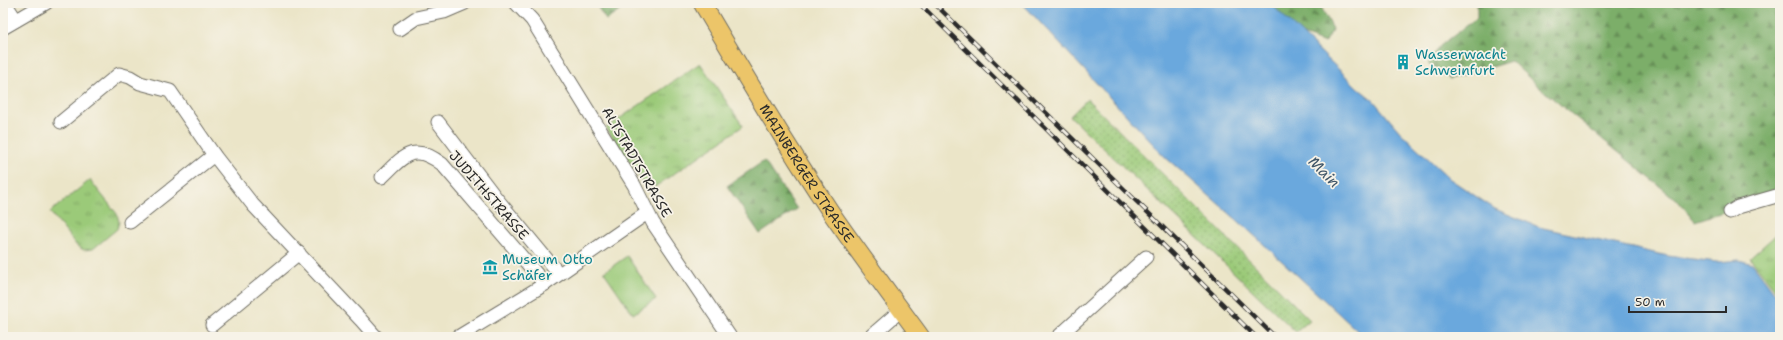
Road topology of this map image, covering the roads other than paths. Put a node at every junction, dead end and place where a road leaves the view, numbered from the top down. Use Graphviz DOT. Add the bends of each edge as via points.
graph roads {
  1 [pos="5,3"];
  2 [pos="46,3"];
  3 [pos="465,3"];
  4 [pos="516,3"];
  5 [pos="702,3"];
  6 [pos="16,20"];
  7 [pos="3,28"];
  8 [pos="400,29"];
  9 [pos="61,122"];
  10 [pos="438,122"];
  11 [pos="214,155"];
  12 [pos="382,177"];
  13 [pos="1780,195"];
  14 [pos="1730,212"];
  15 [pos="647,213"];
  16 [pos="130,222"];
  17 [pos="299,253"];
  18 [pos="1146,257"];
  19 [pos="559,274"];
  20 [pos="545,284"];
  21 [pos="901,310"];
  22 [pos="212,325"];
  23 [pos="376,337"];
  24 [pos="458,337"];
  25 [pos="730,337"];
  26 [pos="870,337"];
  27 [pos="921,337"];
  28 [pos="1058,337"];
  1 -- 6 [label="street"];
  2 -- 6 [label="street"];
  3 -- 8 [label="street" via="444,12 416,18"];
  4 -- 15 [label="street, ALTSTADTSTRASSE" via="532,20 581,98 634,186"];
  5 -- 21 [label="main road, MAINBERGER STRASSE" via="823,200"];
  6 -- 7 [label="street"];
  9 -- 11 [label="street" via="119,74 170,91"];
  10 -- 19 [label="street, JUDITHSTRASSE"];
  11 -- 16 [label="street"];
  11 -- 17 [label="street" via="253,205"];
  12 -- 20 [label="street, JUDITHSTRASSE" via="407,154 431,155 456,179"];
  13 -- 14 [label="street" via="1738,207"];
  15 -- 19 [label="street"];
  15 -- 25 [label="street, ALTSTADTSTRASSE"];
  17 -- 22 [label="street"];
  17 -- 23 [label="street"];
  18 -- 28 [label="street"];
  19 -- 20 [label="street"];
  20 -- 24 [label="street"];
  21 -- 26 [label="street"];
  21 -- 27 [label="main road, MAINBERGER STRASSE"];
}
